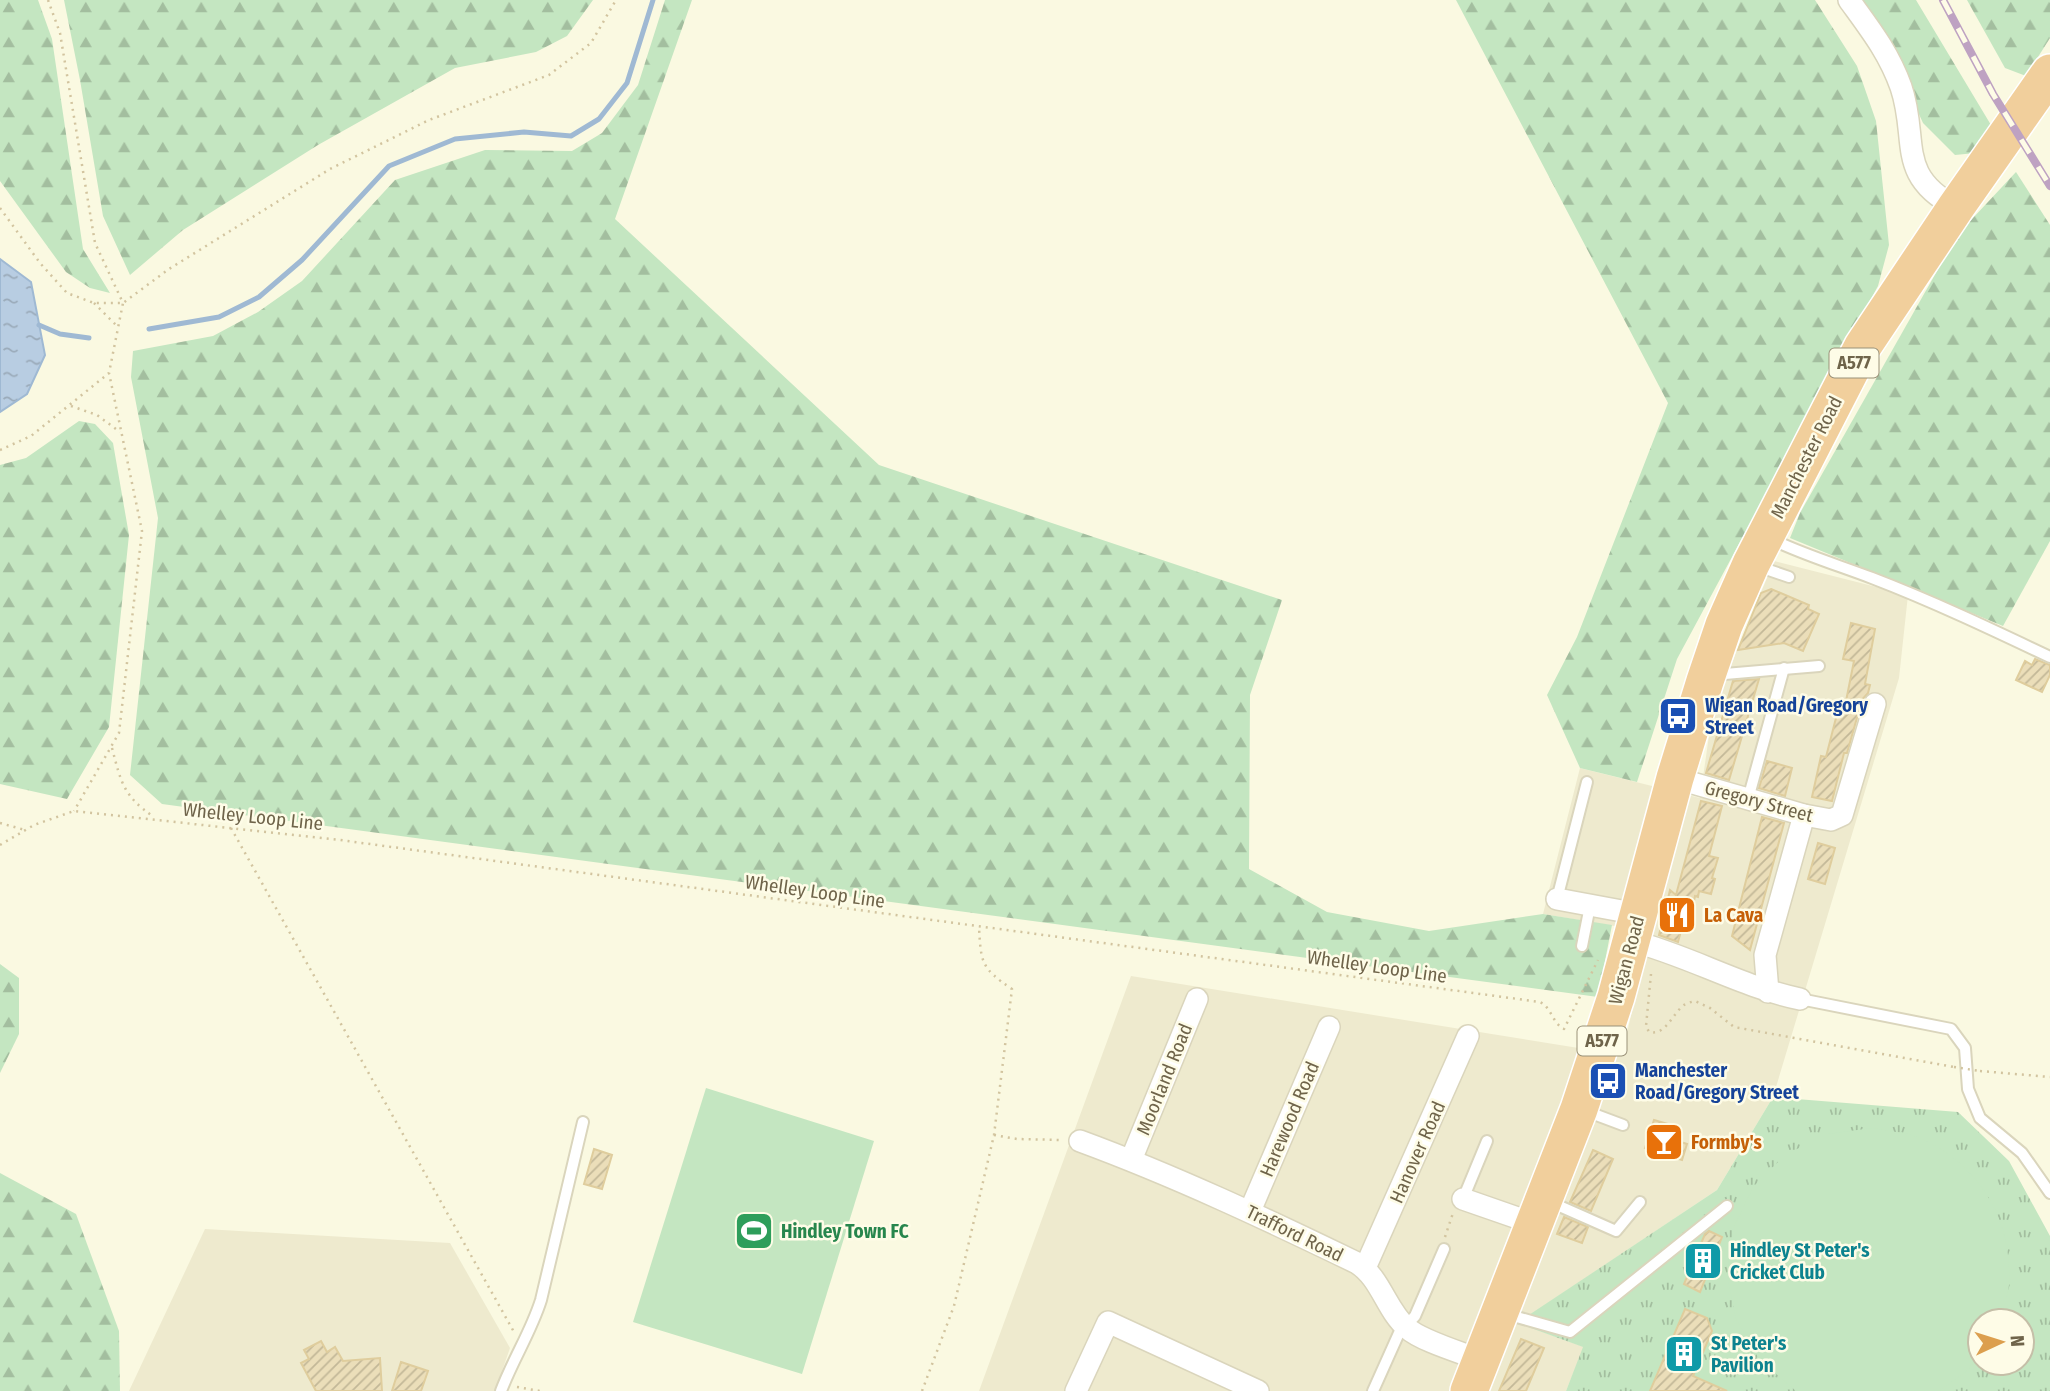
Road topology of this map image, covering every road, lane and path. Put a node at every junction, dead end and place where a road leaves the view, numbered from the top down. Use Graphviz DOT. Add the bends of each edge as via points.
graph roads {
  1 [pos="48,0"];
  2 [pos="616,0"];
  3 [pos="1849,0"];
  4 [pos="2050,73"];
  5 [pos="1956,207"];
  6 [pos="0,208"];
  7 [pos="94,303"];
  8 [pos="122,303"];
  9 [pos="118,327"];
  10 [pos="109,373"];
  11 [pos="71,406"];
  12 [pos="121,433"];
  13 [pos="0,450"];
  14 [pos="1758,550"];
  15 [pos="1788,577"];
  16 [pos="2050,657"];
  17 [pos="1819,666"];
  18 [pos="1784,668"];
  19 [pos="1705,681"];
  20 [pos="1875,704"];
  21 [pos="112,746"];
  22 [pos="1675,778"];
  23 [pos="1587,782"];
  24 [pos="1748,799"];
  25 [pos="74,811"];
  26 [pos="1804,816"];
  27 [pos="157,819"];
  28 [pos="0,823"];
  29 [pos="231,827"];
  30 [pos="25,830"];
  31 [pos="0,845"];
  32 [pos="1557,898"];
  33 [pos="1590,906"];
  34 [pos="979,927"];
  35 [pos="1635,927"];
  36 [pos="1582,946"];
  37 [pos="1590,979"];
  38 [pos="1649,992"];
  39 [pos="1769,992"];
  40 [pos="1195,998"];
  41 [pos="1800,999"];
  42 [pos="1328,1027"];
  43 [pos="1471,1036"];
  44 [pos="2050,1077"];
  45 [pos="1580,1109"];
  46 [pos="583,1122"];
  47 [pos="1623,1125"];
  48 [pos="994,1135"];
  49 [pos="1487,1140"];
  50 [pos="1080,1141"];
  51 [pos="1131,1160"];
  52 [pos="2050,1193"];
  53 [pos="1463,1199"];
  54 [pos="1640,1202"];
  55 [pos="1727,1206"];
  56 [pos="1250,1211"];
  57 [pos="1540,1212"];
  58 [pos="1444,1250"];
  59 [pos="1365,1268"];
  60 [pos="1500,1312"];
  61 [pos="1405,1327"];
  62 [pos="521,1344"];
  63 [pos="1476,1376"];
  64 [pos="503,1388"];
  65 [pos="540,1391"];
  66 [pos="922,1391"];
  67 [pos="1076,1391"];
  68 [pos="1258,1391"];
  69 [pos="1373,1391"];
  1 -- 8 [label="path" via="60,33 95,243"];
  2 -- 8 [label="path" via="591,43 549,75 429,120 330,169"];
  3 -- 5 [label="street" via="1887,53 1902,89 1919,176 1933,193"];
  4 -- 5 [label="highway, Manchester Road / A577"];
  5 -- 14 [label="highway, Manchester Road / A577" via="1863,346"];
  6 -- 7 [label="path" via="67,293"];
  7 -- 8 [label="path"];
  7 -- 9 [label="path"];
  8 -- 9 [label="path"];
  9 -- 10 [label="path"];
  10 -- 11 [label="path"];
  10 -- 12 [label="path"];
  11 -- 12 [label="path" via="97,415"];
  11 -- 13 [label="path" via="32,436"];
  12 -- 21 [label="path" via="142,531 119,733"];
  14 -- 15 [label="lane"];
  14 -- 16 [label="lane" via="1801,554 1910,594"];
  14 -- 19 [label="highway, Manchester Road / A577"];
  17 -- 18 [label="lane"];
  18 -- 19 [label="lane" via="1725,674"];
  18 -- 24 [label="lane"];
  19 -- 22 [label="highway, Wigan Road / A577"];
  20 -- 26 [label="street, Gregory Street" via="1842,815 1832,820"];
  21 -- 25 [label="path"];
  21 -- 27 [label="path" via="122,786 138,806"];
  22 -- 24 [label="street, Gregory Street"];
  22 -- 35 [label="highway, Wigan Road / A577"];
  23 -- 32 [label="lane"];
  24 -- 26 [label="street, Gregory Street"];
  25 -- 27 [label="path, Whelley Loop Line"];
  25 -- 30 [label="path, Whelley Loop Line"];
  26 -- 39 [label="street" via="1765,955"];
  27 -- 29 [label="path, Whelley Loop Line"];
  28 -- 30 [label="path"];
  29 -- 34 [label="path, Whelley Loop Line"];
  29 -- 62 [label="path"];
  30 -- 31 [label="path, Whelley Loop Line"];
  32 -- 33 [label="street"];
  33 -- 35 [label="street" via="1623,910"];
  33 -- 36 [label="lane"];
  34 -- 37 [label="path, Whelley Loop Line" via="1540,1002 1564,1029"];
  34 -- 48 [label="path" via="981,959 991,975 1012,989"];
  35 -- 39 [label="street"];
  35 -- 45 [label="highway, Wigan Road / A577"];
  38 -- 44 [label="path, bridge" via="1646,1026 1653,1033 1695,1001 1734,1027 1954,1067"];
  39 -- 41 [label="street"];
  40 -- 51 [label="street, Moorland Road"];
  41 -- 52 [label="lane" via="1951,1029 1965,1048 1968,1089 1980,1118 2022,1153"];
  42 -- 56 [label="street, Harewood Road"];
  43 -- 59 [label="street, Hanover Road"];
  45 -- 47 [label="lane"];
  45 -- 57 [label="highway, Wigan Road / A577"];
  46 -- 62 [label="lane" via="541,1300"];
  48 -- 50 [label="path"];
  48 -- 66 [label="path" via="954,1306"];
  49 -- 53 [label="lane"];
  50 -- 51 [label="street, Trafford Road"];
  51 -- 56 [label="street, Trafford Road"];
  53 -- 57 [label="street"];
  53 -- 58 [label="path" via="1441,1245"];
  54 -- 57 [label="lane" via="1616,1231"];
  55 -- 60 [label="lane" via="1570,1332"];
  56 -- 59 [label="street, Trafford Road"];
  57 -- 60 [label="highway, Wigan Road / A577"];
  58 -- 61 [label="lane" via="1415,1316"];
  59 -- 61 [label="street, Trafford Road"];
  60 -- 63 [label="highway, Wigan Road / A577"];
  61 -- 63 [label="street, Trafford Road"];
  61 -- 69 [label="lane"];
  62 -- 64 [label="lane"];
  64 -- 65 [label="path"];
  67 -- 68 [label="street" via="1108,1322"];
}
